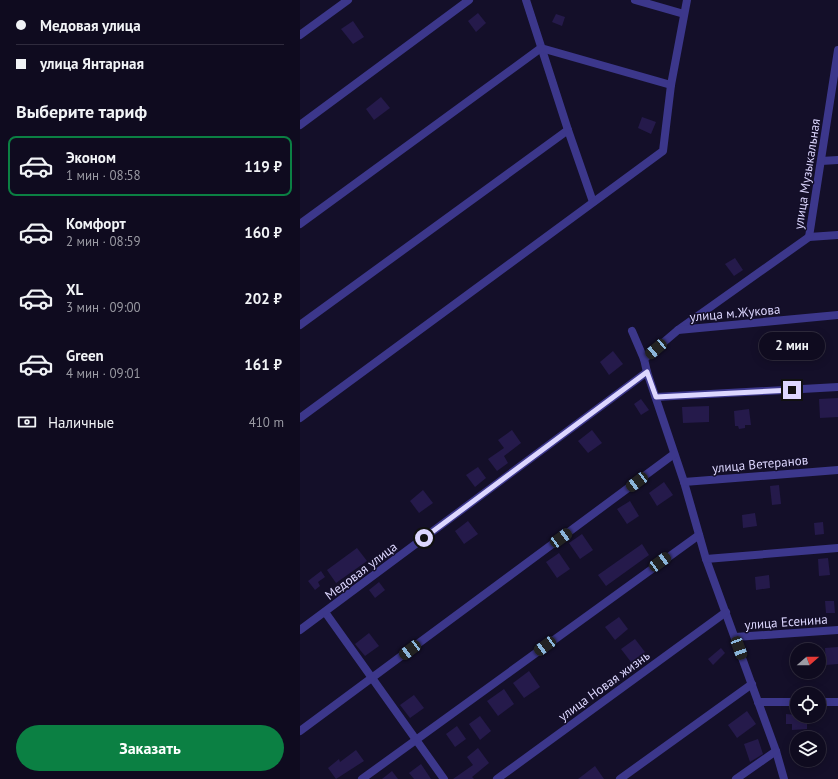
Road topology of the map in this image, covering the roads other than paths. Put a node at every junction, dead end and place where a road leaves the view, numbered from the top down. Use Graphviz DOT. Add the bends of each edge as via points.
graph roads {
  1 [pos="348,0"];
  2 [pos="469,0"];
  3 [pos="526,0"];
  4 [pos="635,0"];
  5 [pos="687,0"];
  6 [pos="684,14"];
  7 [pos="300,35"];
  8 [pos="541,48"];
  9 [pos="838,50"];
  10 [pos="836,80"];
  11 [pos="671,85"];
  12 [pos="300,125"];
  13 [pos="568,130"];
  14 [pos="838,160"];
  15 [pos="821,161"];
  16 [pos="593,202"];
  17 [pos="300,224"];
  18 [pos="838,235"];
  19 [pos="809,237"];
  20 [pos="838,315"];
  21 [pos="300,325"];
  22 [pos="678,330"];
  23 [pos="632,331"];
  24 [pos="644,359"];
  25 [pos="647,372"];
  26 [pos="838,387"];
  27 [pos="656,397"];
  28 [pos="300,418"];
  29 [pos="674,454"];
  30 [pos="838,470"];
  31 [pos="684,482"];
  32 [pos="699,534"];
  33 [pos="838,548"];
  34 [pos="706,559"];
  35 [pos="325,612"];
  36 [pos="726,612"];
  37 [pos="300,630"];
  38 [pos="838,630"];
  39 [pos="735,637"];
  40 [pos="373,678"];
  41 [pos="752,684"];
  42 [pos="758,702"];
  43 [pos="790,702"];
  44 [pos="826,702"];
  45 [pos="838,702"];
  46 [pos="300,731"];
  47 [pos="416,740"];
  48 [pos="776,751"];
  49 [pos="362,779"];
  50 [pos="444,779"];
  51 [pos="497,779"];
  52 [pos="620,779"];
  53 [pos="736,779"];
  54 [pos="784,779"];
  1 -- 7 [label="street"];
  2 -- 12 [label="street"];
  3 -- 8 [label="street"];
  4 -- 6 [label="street"];
  5 -- 6 [label="street"];
  6 -- 11 [label="street"];
  8 -- 11 [label="street"];
  8 -- 13 [label="street"];
  8 -- 17 [label="street"];
  9 -- 10 [label="street, улица Музыкальная"];
  10 -- 15 [label="street, улица Музыкальная"];
  11 -- 16 [label="street" via="663,151"];
  13 -- 16 [label="street"];
  13 -- 21 [label="street"];
  14 -- 15 [label="street"];
  15 -- 19 [label="street, улица Музыкальная"];
  16 -- 28 [label="street"];
  18 -- 19 [label="street"];
  19 -- 22 [label="street, улица Музыкальная"];
  20 -- 22 [label="street, улица м.Жукова"];
  22 -- 24 [label="street, улица м.Жукова"];
  23 -- 24 [label="street"];
  24 -- 25 [label="street"];
  25 -- 27 [label="street"];
  25 -- 35 [label="street, Медовая улица"];
  26 -- 27 [label="street"];
  27 -- 29 [label="street"];
  29 -- 31 [label="street"];
  29 -- 40 [label="street"];
  30 -- 31 [label="street, улица Ветеранов"];
  31 -- 32 [label="street"];
  32 -- 34 [label="street"];
  32 -- 47 [label="street"];
  33 -- 34 [label="street"];
  34 -- 36 [label="street"];
  35 -- 37 [label="street, Медовая улица"];
  35 -- 40 [label="street"];
  36 -- 39 [label="street"];
  36 -- 51 [label="street, улица Новая жизнь"];
  38 -- 39 [label="street, улица Есенина"];
  39 -- 41 [label="street"];
  40 -- 46 [label="street"];
  40 -- 47 [label="street"];
  41 -- 42 [label="street"];
  41 -- 52 [label="street"];
  42 -- 43 [label="street"];
  42 -- 48 [label="street"];
  44 -- 45 [label="street"];
  47 -- 49 [label="street"];
  47 -- 50 [label="street"];
  48 -- 53 [label="street"];
  48 -- 54 [label="street"];
}
